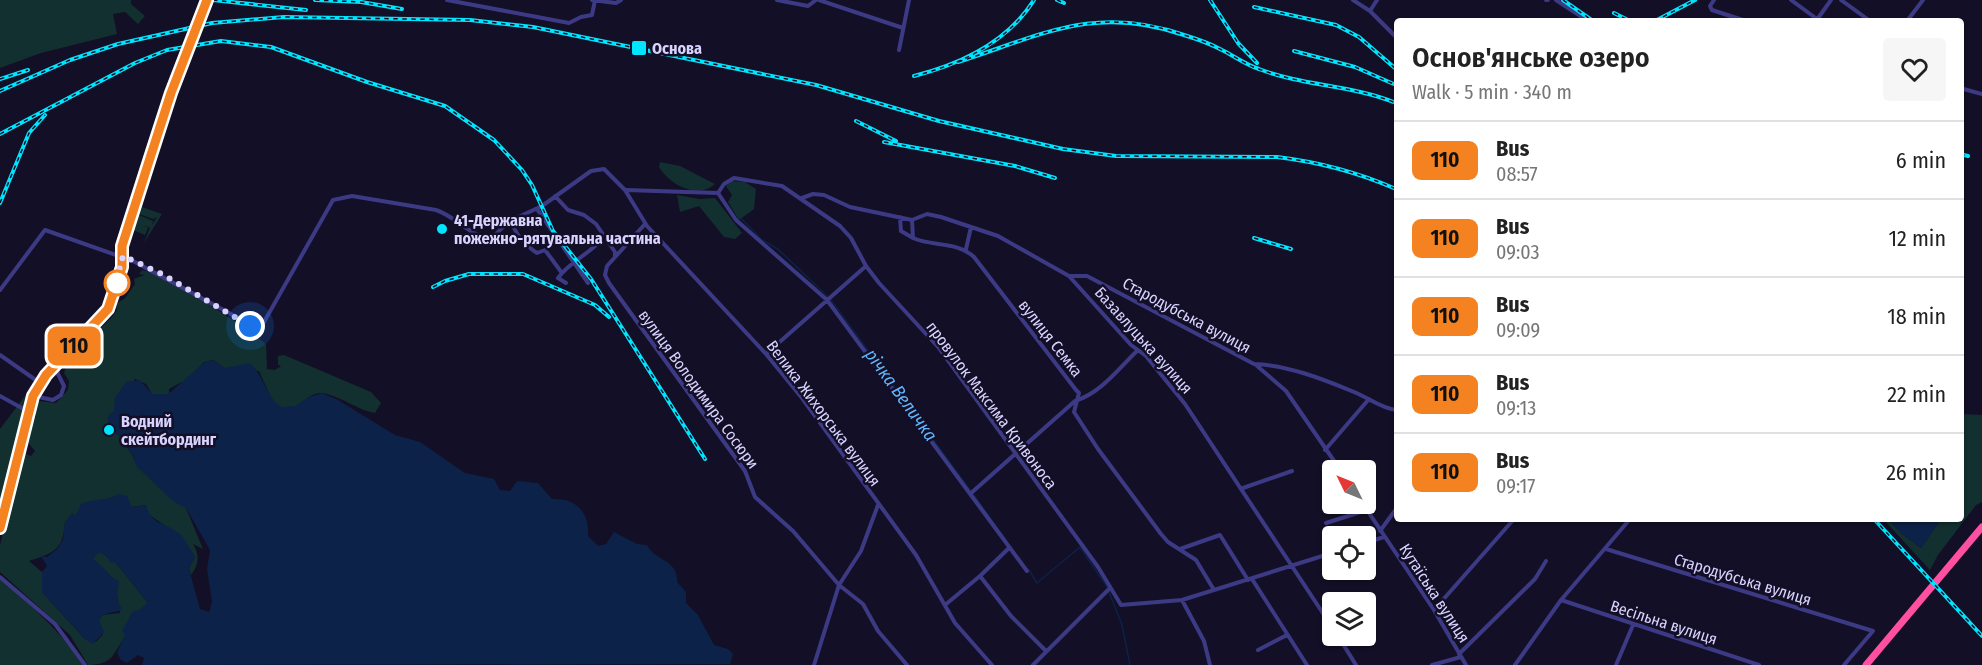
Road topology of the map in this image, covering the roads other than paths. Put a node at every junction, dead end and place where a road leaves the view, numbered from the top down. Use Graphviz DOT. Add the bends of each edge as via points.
graph roads {
  1 [pos="207,0"];
  2 [pos="447,0"];
  3 [pos="593,0"];
  4 [pos="621,0"];
  5 [pos="777,0"];
  6 [pos="818,0"];
  7 [pos="909,0"];
  8 [pos="1353,0"];
  9 [pos="1377,0"];
  10 [pos="1556,0"];
  11 [pos="1714,0"];
  12 [pos="1791,0"];
  13 [pos="1831,0"];
  14 [pos="1841,0"];
  15 [pos="1923,0"];
  16 [pos="1370,11"];
  17 [pos="1583,18"];
  18 [pos="1737,18"];
  19 [pos="1814,18"];
  20 [pos="1818,18"];
  21 [pos="1866,18"];
  22 [pos="1909,18"];
  23 [pos="903,27"];
  24 [pos="1394,35"];
  25 [pos="899,50"];
  26 [pos="1964,89"];
  27 [pos="1982,94"];
  28 [pos="626,190"];
  29 [pos="718,193"];
  30 [pos="555,196"];
  31 [pos="802,198"];
  32 [pos="537,209"];
  33 [pos="900,217"];
  34 [pos="511,220"];
  35 [pos="912,220"];
  36 [pos="645,224"];
  37 [pos="971,227"];
  38 [pos="603,238"];
  39 [pos="913,238"];
  40 [pos="966,249"];
  41 [pos="123,256"];
  42 [pos="615,257"];
  43 [pos="574,261"];
  44 [pos="866,266"];
  45 [pos="562,273"];
  46 [pos="1069,276"];
  47 [pos="566,283"];
  48 [pos="588,284"];
  49 [pos="0,290"];
  50 [pos="827,300"];
  51 [pos="1138,350"];
  52 [pos="766,354"];
  53 [pos="0,355"];
  54 [pos="57,363"];
  55 [pos="1254,364"];
  56 [pos="40,383"];
  57 [pos="0,396"];
  58 [pos="33,396"];
  59 [pos="1369,399"];
  60 [pos="1075,401"];
  61 [pos="1394,409"];
  62 [pos="29,412"];
  63 [pos="1325,450"];
  64 [pos="1016,454"];
  65 [pos="1333,460"];
  66 [pos="1292,471"];
  67 [pos="1243,488"];
  68 [pos="970,494"];
  69 [pos="878,505"];
  70 [pos="1394,512"];
  71 [pos="1354,514"];
  72 [pos="1369,514"];
  73 [pos="1511,522"];
  74 [pos="1628,522"];
  75 [pos="1326,523"];
  76 [pos="1982,527"];
  77 [pos="0,528"];
  78 [pos="1380,531"];
  79 [pos="1384,537"];
  80 [pos="1376,540"];
  81 [pos="1009,548"];
  82 [pos="1179,549"];
  83 [pos="1606,549"];
  84 [pos="1322,556"];
  85 [pos="1546,561"];
  86 [pos="1294,565"];
  87 [pos="1027,571"];
  88 [pos="980,576"];
  89 [pos="0,577"];
  90 [pos="1250,579"];
  91 [pos="839,585"];
  92 [pos="1110,588"];
  93 [pos="1215,590"];
  94 [pos="1182,600"];
  95 [pos="1561,600"];
  96 [pos="945,604"];
  97 [pos="1434,610"];
  98 [pos="1322,611"];
  99 [pos="1633,625"];
  100 [pos="1287,635"];
  101 [pos="1344,646"];
  102 [pos="1258,650"];
  103 [pos="1046,651"];
  104 [pos="1460,655"];
  105 [pos="85,665"];
  106 [pos="814,665"];
  107 [pos="907,665"];
  108 [pos="992,665"];
  109 [pos="1033,665"];
  110 [pos="1210,665"];
  111 [pos="1307,665"];
  112 [pos="1356,665"];
  113 [pos="1432,665"];
  114 [pos="1466,665"];
  115 [pos="1515,665"];
  116 [pos="1616,665"];
  117 [pos="1759,665"];
  118 [pos="1844,665"];
  119 [pos="1866,665"];
  1 -- 41 [label="main road" via="128,226"];
  2 -- 3 [label="street" via="569,23 592,15"];
  3 -- 4 [label="street"];
  5 -- 6 [label="street" via="808,6"];
  6 -- 23 [label="street"];
  7 -- 23 [label="street"];
  8 -- 16 [label="street"];
  9 -- 16 [label="street"];
  10 -- 17 [label="street"];
  11 -- 18 [label="street" via="1712,10"];
  12 -- 19 [label="street"];
  13 -- 20 [label="street"];
  14 -- 21 [label="street"];
  15 -- 22 [label="street"];
  16 -- 24 [label="street"];
  23 -- 25 [label="street"];
  26 -- 27 [label="street"];
  28 -- 29 [label="street"];
  28 -- 30 [label="street, Велика Жихорська вулиця" via="604,169 597,168"];
  28 -- 36 [label="street, Велика Жихорська вулиця"];
  29 -- 31 [label="street, провулок Максима Кривоноса" via="734,178 782,186"];
  29 -- 50 [label="street" via="736,220"];
  30 -- 32 [label="street"];
  30 -- 38 [label="street" via="568,210 596,224"];
  31 -- 33 [label="street" via="824,195 850,207"];
  31 -- 44 [label="street, провулок Максима Кривоноса" via="851,238"];
  32 -- 34 [label="street"];
  32 -- 43 [label="street"];
  33 -- 35 [label="street"];
  33 -- 39 [label="street" via="901,231"];
  34 -- 41 [label="street" via="491,239 476,236 436,210 352,196 333,200 259,326 250,326 162,274"];
  34 -- 45 [label="street" via="529,248 537,253 545,250"];
  35 -- 37 [label="street, Базавлуцька вулиця" via="934,215"];
  35 -- 39 [label="street"];
  36 -- 42 [label="street"];
  36 -- 52 [label="street, Велика Жихорська вулиця"];
  37 -- 40 [label="street"];
  37 -- 46 [label="street, Базавлуцька вулиця" via="998,236"];
  38 -- 42 [label="street"];
  38 -- 43 [label="street" via="591,252"];
  39 -- 40 [label="street"];
  40 -- 60 [label="street, вулиця Семка" via="1076,390"];
  41 -- 49 [label="street" via="45,230"];
  41 -- 54 [label="main road" via="108,309"];
  42 -- 91 [label="street, вулиця Володимира Сосюри" via="605,270 609,283 745,471 756,497 793,531"];
  43 -- 45 [label="street"];
  43 -- 48 [label="street"];
  44 -- 50 [label="street"];
  44 -- 64 [label="street, провулок Максима Кривоноса" via="939,348"];
  45 -- 47 [label="street" via="558,278"];
  46 -- 51 [label="street, Базавлуцька вулиця"];
  46 -- 55 [label="street, Стародубська вулиця" via="1087,276"];
  50 -- 52 [label="street"];
  50 -- 68 [label="street"];
  51 -- 60 [label="street" via="1100,388"];
  51 -- 67 [label="street, Базавлуцька вулиця" via="1185,404"];
  52 -- 69 [label="street, Велика Жихорська вулиця"];
  53 -- 56 [label="street"];
  54 -- 56 [label="main road"];
  54 -- 58 [label="street" via="64,386 61,395 53,400"];
  55 -- 59 [label="street, Стародубська вулиця" via="1270,364"];
  55 -- 63 [label="street" via="1286,391"];
  56 -- 58 [label="main road"];
  57 -- 62 [label="street"];
  58 -- 62 [label="main road"];
  59 -- 61 [label="street, Стародубська вулиця"];
  59 -- 63 [label="street"];
  60 -- 64 [label="street"];
  60 -- 82 [label="street, вулиця Семка" via="1077,418 1098,449 1161,534"];
  62 -- 77 [label="main road"];
  63 -- 65 [label="street"];
  64 -- 68 [label="street"];
  64 -- 92 [label="street, провулок Максима Кривоноса"];
  66 -- 67 [label="street"];
  67 -- 86 [label="street, Базавлуцька вулиця"];
  68 -- 81 [label="street"];
  69 -- 91 [label="street" via="861,552"];
  69 -- 96 [label="street, Велика Жихорська вулиця" via="916,555"];
  70 -- 78 [label="street"];
  71 -- 75 [label="street"];
  72 -- 78 [label="street, Кутаїська вулиця"];
  73 -- 97 [label="street"];
  74 -- 83 [label="street"];
  76 -- 119 [label="highway"];
  78 -- 79 [label="street, Кутаїська вулиця"];
  79 -- 80 [label="street"];
  79 -- 97 [label="street, Кутаїська вулиця"];
  81 -- 87 [label="street"];
  81 -- 88 [label="street"];
  82 -- 90 [label="street" via="1220,535"];
  82 -- 93 [label="street, вулиця Семка" via="1196,560"];
  83 -- 95 [label="street"];
  83 -- 118 [label="street, Стародубська вулиця" via="1873,631"];
  84 -- 86 [label="street"];
  85 -- 104 [label="street" via="1536,579"];
  86 -- 90 [label="street"];
  86 -- 98 [label="street, Базавлуцька вулиця"];
  88 -- 96 [label="street"];
  88 -- 103 [label="street" via="1011,616"];
  89 -- 105 [label="street" via="55,624"];
  90 -- 93 [label="street"];
  90 -- 100 [label="street"];
  91 -- 106 [label="street"];
  91 -- 107 [label="street, вулиця Володимира Сосюри" via="863,604 878,631"];
  92 -- 94 [label="street, провулок Максима Кривоноса" via="1118,603 1125,606"];
  92 -- 103 [label="street"];
  93 -- 94 [label="street"];
  94 -- 110 [label="street" via="1204,641"];
  95 -- 99 [label="street, Весільна вулиця"];
  95 -- 115 [label="street"];
  96 -- 108 [label="street, Велика Жихорська вулиця" via="955,623"];
  97 -- 104 [label="street, Кутаїська вулиця"];
  99 -- 116 [label="street"];
  99 -- 117 [label="street, Весільна вулиця"];
  100 -- 102 [label="street"];
  100 -- 111 [label="street"];
  101 -- 112 [label="street"];
  103 -- 109 [label="street"];
  104 -- 113 [label="street"];
  104 -- 114 [label="street, Кутаїська вулиця"];
}
